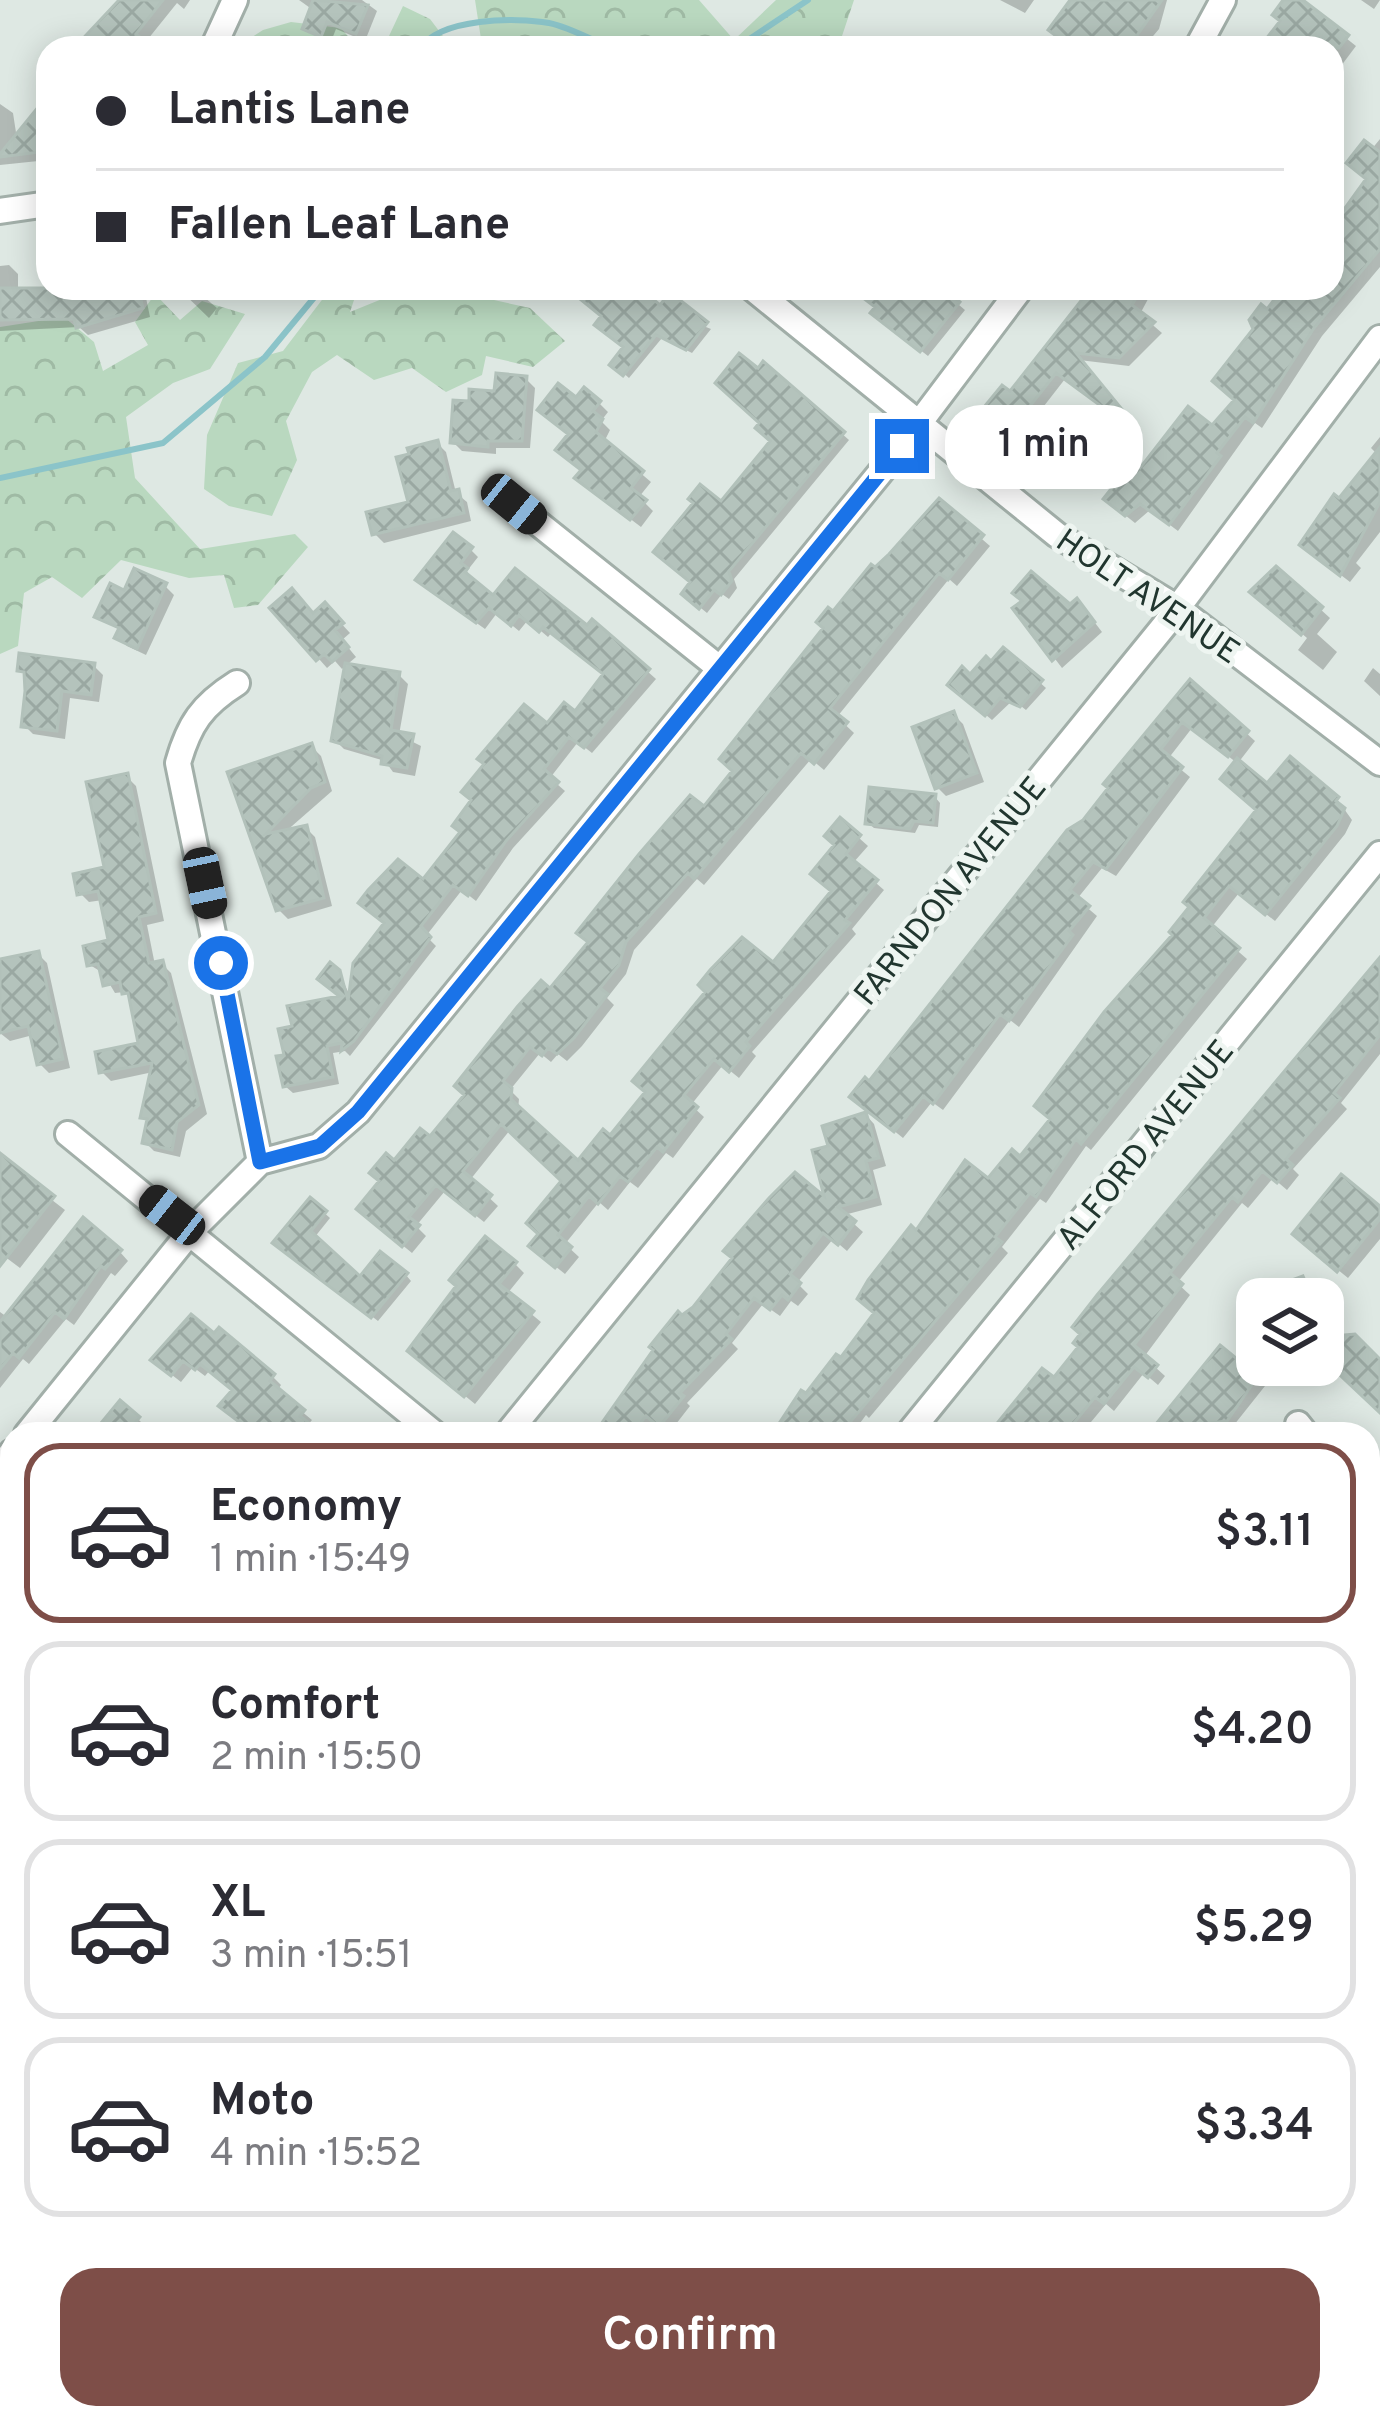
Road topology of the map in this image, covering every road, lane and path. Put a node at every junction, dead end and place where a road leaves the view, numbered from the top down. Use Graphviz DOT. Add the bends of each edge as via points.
graph roads {
  1 [pos="235,0"];
  2 [pos="1223,0"];
  3 [pos="218,36"];
  4 [pos="1204,36"];
  5 [pos="36,206"];
  6 [pos="0,211"];
  7 [pos="767,300"];
  8 [pos="1013,300"];
  9 [pos="1380,338"];
  10 [pos="919,424"];
  11 [pos="514,504"];
  12 [pos="1176,607"];
  13 [pos="718,668"];
  14 [pos="237,683"];
  15 [pos="1380,763"];
  16 [pos="1380,854"];
  17 [pos="68,1134"];
  18 [pos="260,1162"];
  19 [pos="191,1231"];
  20 [pos="37,1422"];
  21 [pos="421,1422"];
  22 [pos="517,1422"];
  23 [pos="918,1422"];
  1 -- 3 [label="street"];
  2 -- 4 [label="street"];
  5 -- 6 [label="street"];
  7 -- 10 [label="street, HOLT AVENUE"];
  8 -- 10 [label="street"];
  9 -- 12 [label="street, FARNDON AVENUE"];
  10 -- 12 [label="street, HOLT AVENUE" via="1057,535"];
  10 -- 13 [label="street"];
  11 -- 13 [label="street"];
  12 -- 15 [label="street, HOLT AVENUE"];
  12 -- 22 [label="street, FARNDON AVENUE"];
  13 -- 18 [label="street" via="358,1112 320,1146"];
  14 -- 18 [label="street" via="188,726 178,763"];
  16 -- 23 [label="street, ALFORD AVENUE"];
  17 -- 19 [label="street"];
  18 -- 19 [label="street"];
  19 -- 20 [label="street"];
  19 -- 21 [label="street"];
}
